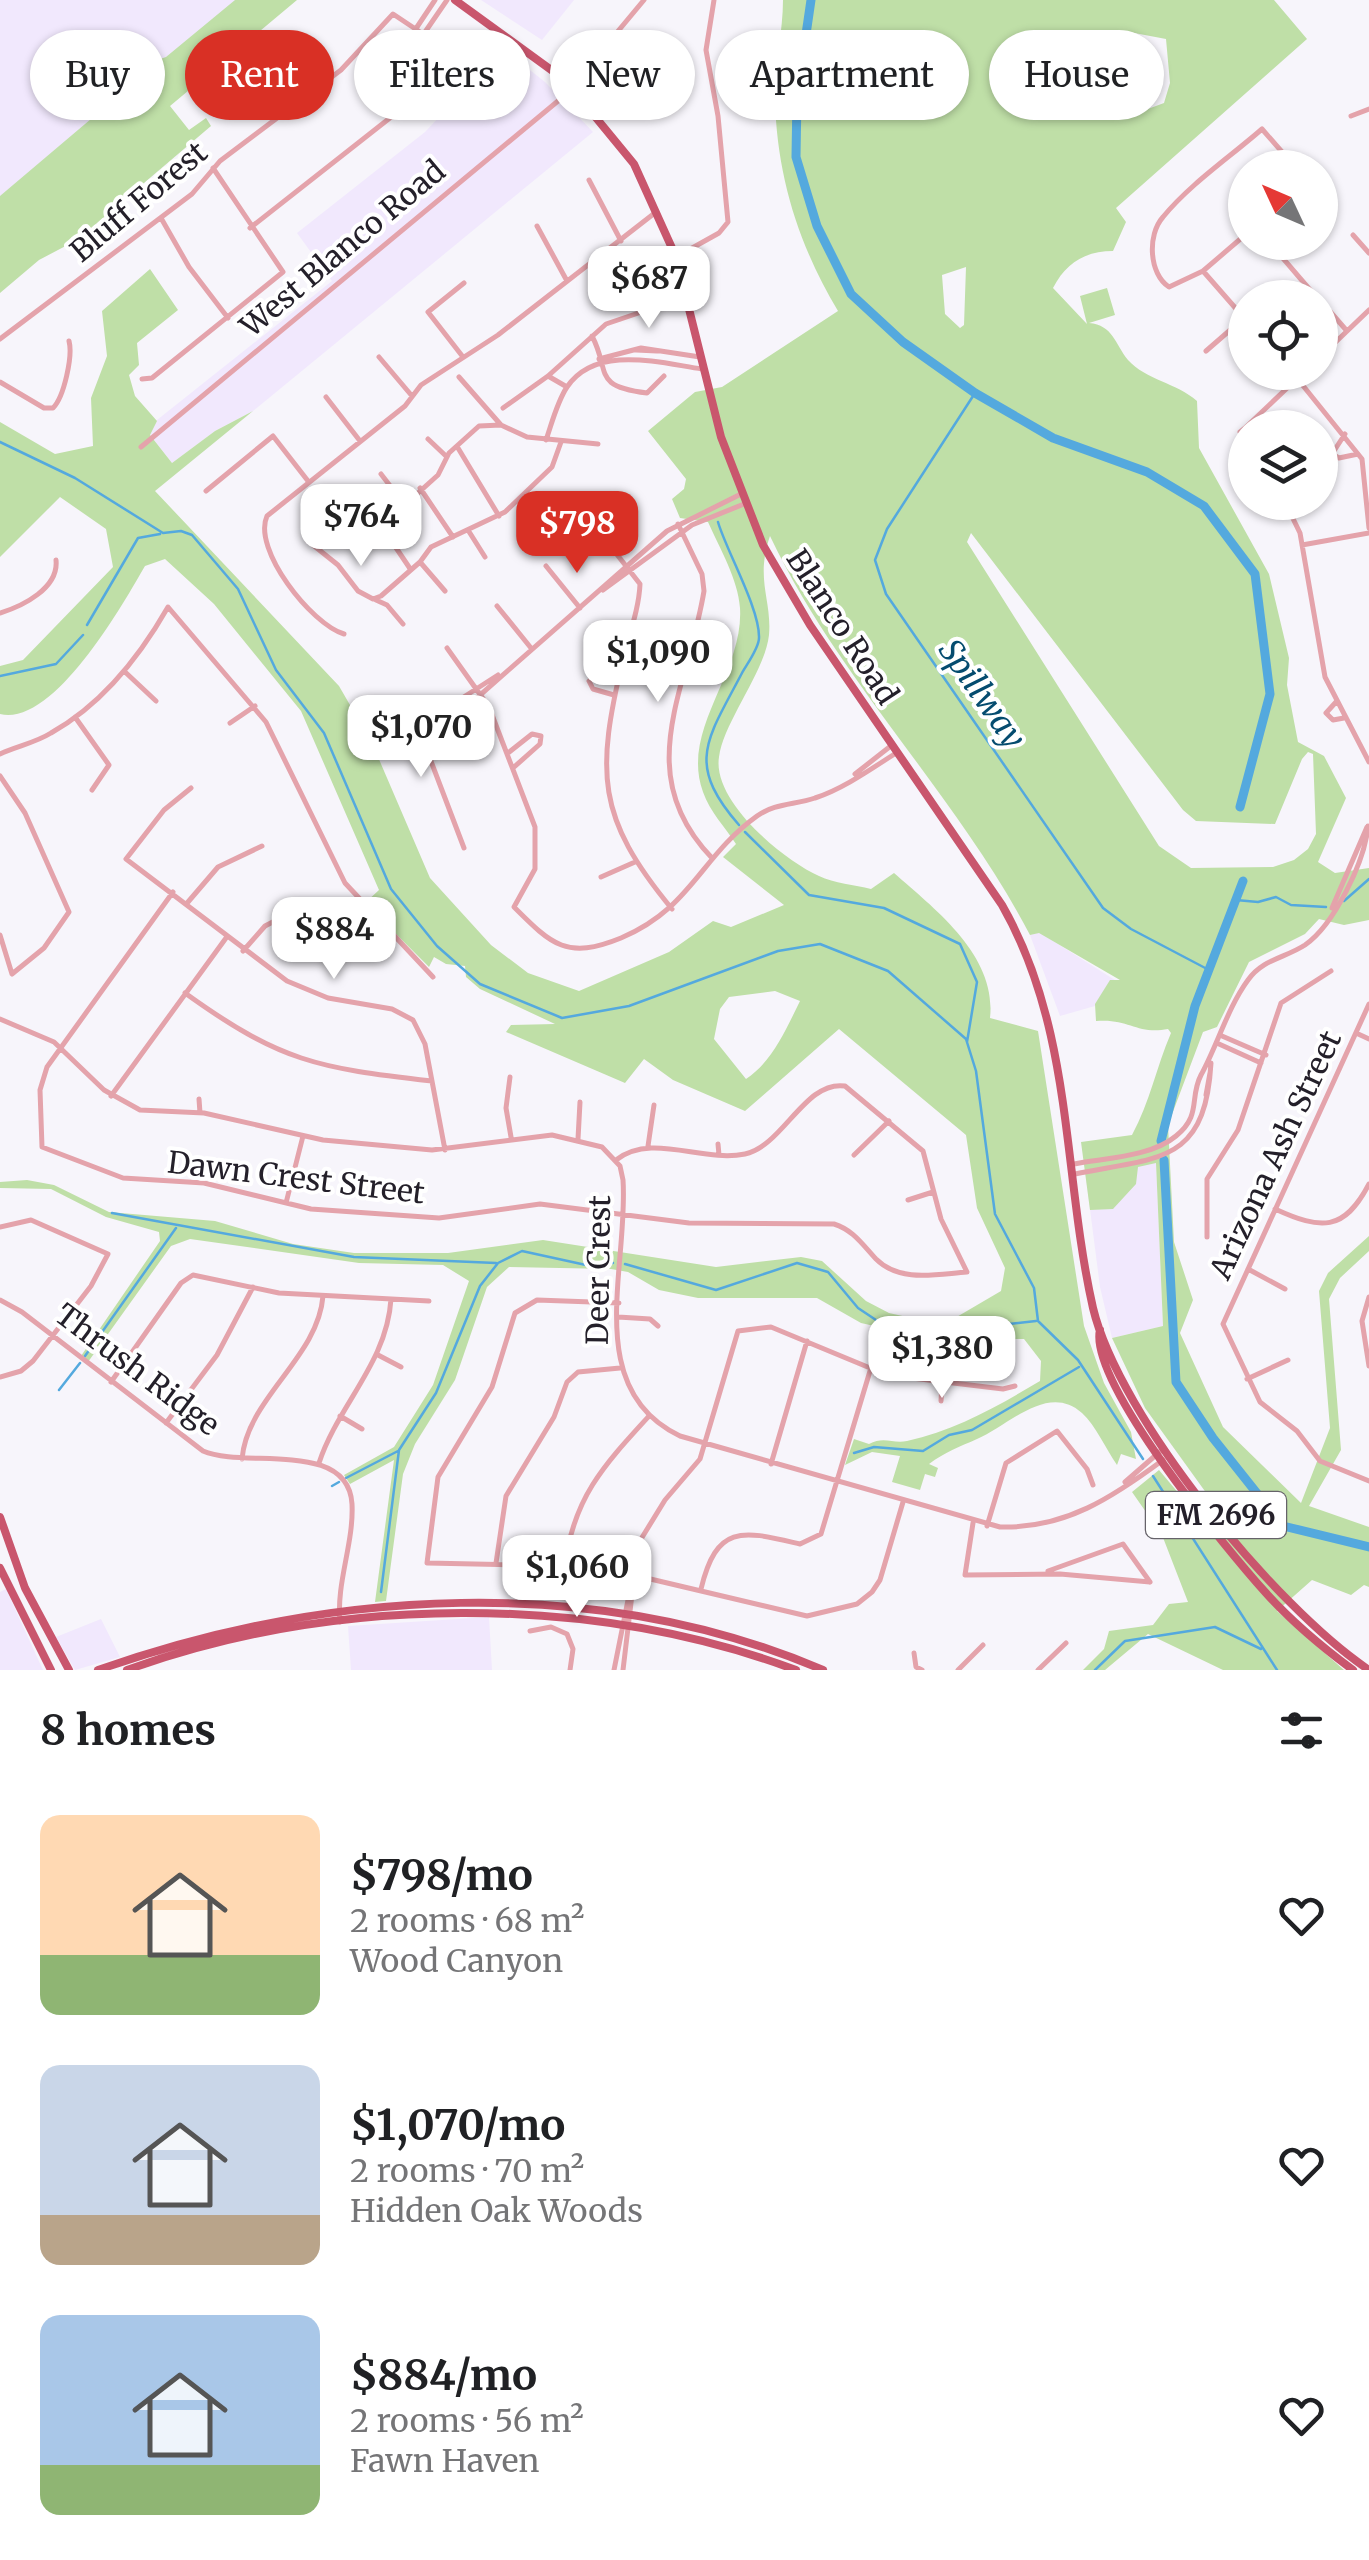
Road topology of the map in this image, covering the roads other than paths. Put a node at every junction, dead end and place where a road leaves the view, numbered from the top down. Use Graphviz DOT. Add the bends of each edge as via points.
graph roads {
  1 [pos="435,0"];
  2 [pos="447,0"];
  3 [pos="455,0"];
  4 [pos="644,0"];
  5 [pos="714,0"];
  6 [pos="424,17"];
  7 [pos="432,22"];
  8 [pos="378,30"];
  9 [pos="416,30"];
  10 [pos="426,30"];
  11 [pos="618,30"];
  12 [pos="354,55"];
  13 [pos="550,68"];
  14 [pos="550,108"];
  15 [pos="1369,110"];
  16 [pos="1351,116"];
  17 [pos="386,120"];
  18 [pos="600,120"];
  19 [pos="1238,150"];
  20 [pos="1280,150"];
  21 [pos="1228,159"];
  22 [pos="213,168"];
  23 [pos="589,180"];
  24 [pos="658,211"];
  25 [pos="161,218"];
  26 [pos="537,226"];
  27 [pos="250,228"];
  28 [pos="1354,235"];
  29 [pos="621,240"];
  30 [pos="1228,250"];
  31 [pos="1369,253"];
  32 [pos="676,257"];
  33 [pos="1285,260"];
  34 [pos="1203,271"];
  35 [pos="1302,280"];
  36 [pos="567,281"];
  37 [pos="464,283"];
  38 [pos="1228,300"];
  39 [pos="662,305"];
  40 [pos="1369,310"];
  41 [pos="228,318"];
  42 [pos="1338,321"];
  43 [pos="1347,331"];
  44 [pos="1228,332"];
  45 [pos="592,336"];
  46 [pos="0,338"];
  47 [pos="1338,340"];
  48 [pos="69,341"];
  49 [pos="1206,351"];
  50 [pos="380,357"];
  51 [pos="700,357"];
  52 [pos="464,358"];
  53 [pos="599,362"];
  54 [pos="702,369"];
  55 [pos="548,376"];
  56 [pos="664,376"];
  57 [pos="459,377"];
  58 [pos="142,379"];
  59 [pos="0,382"];
  60 [pos="566,387"];
  61 [pos="1286,390"];
  62 [pos="1307,390"];
  63 [pos="412,396"];
  64 [pos="326,397"];
  65 [pos="503,408"];
  66 [pos="1265,410"];
  67 [pos="501,425"];
  68 [pos="1345,434"];
  69 [pos="428,439"];
  70 [pos="546,440"];
  71 [pos="360,441"];
  72 [pos="560,442"];
  73 [pos="598,444"];
  74 [pos="141,447"];
  75 [pos="458,448"];
  76 [pos="1363,456"];
  77 [pos="446,457"];
  78 [pos="381,474"];
  79 [pos="308,481"];
  80 [pos="420,488"];
  81 [pos="206,491"];
  82 [pos="519,499"];
  83 [pos="743,499"];
  84 [pos="404,504"];
  85 [pos="338,506"];
  86 [pos="499,516"];
  87 [pos="533,516"];
  88 [pos="1292,520"];
  89 [pos="678,524"];
  90 [pos="594,526"];
  91 [pos="382,527"];
  92 [pos="468,530"];
  93 [pos="683,530"];
  94 [pos="1369,531"];
  95 [pos="453,537"];
  96 [pos="308,542"];
  97 [pos="1302,545"];
  98 [pos="485,557"];
  99 [pos="56,560"];
  100 [pos="420,562"];
  101 [pos="546,566"];
  102 [pos="629,568"];
  103 [pos="410,570"];
  104 [pos="445,590"];
  105 [pos="373,599"];
  106 [pos="497,606"];
  107 [pos="580,608"];
  108 [pos="0,613"];
  109 [pos="403,624"];
  110 [pos="344,634"];
  111 [pos="447,648"];
  112 [pos="532,648"];
  113 [pos="686,668"];
  114 [pos="124,670"];
  115 [pos="694,670"];
  116 [pos="618,682"];
  117 [pos="479,691"];
  118 [pos="615,695"];
  119 [pos="395,698"];
  120 [pos="156,702"];
  121 [pos="1336,702"];
  122 [pos="254,706"];
  123 [pos="75,717"];
  124 [pos="1344,718"];
  125 [pos="230,723"];
  126 [pos="417,727"];
  127 [pos="421,735"];
  128 [pos="895,749"];
  129 [pos="0,754"];
  130 [pos="508,754"];
  131 [pos="1369,762"];
  132 [pos="512,768"];
  133 [pos="605,775"];
  134 [pos="0,776"];
  135 [pos="597,776"];
  136 [pos="192,788"];
  137 [pos="92,790"];
  138 [pos="542,824"];
  139 [pos="1369,825"];
  140 [pos="534,827"];
  141 [pos="262,846"];
  142 [pos="464,848"];
  143 [pos="1355,849"];
  144 [pos="1362,853"];
  145 [pos="712,858"];
  146 [pos="636,862"];
  147 [pos="601,877"];
  148 [pos="1342,878"];
  149 [pos="1350,882"];
  150 [pos="174,892"];
  151 [pos="188,902"];
  152 [pos="672,909"];
  153 [pos="294,912"];
  154 [pos="1331,912"];
  155 [pos="0,935"];
  156 [pos="226,938"];
  157 [pos="244,951"];
  158 [pos="1331,971"];
  159 [pos="433,977"];
  160 [pos="186,993"];
  161 [pos="1369,1004"];
  162 [pos="0,1019"];
  163 [pos="1356,1033"];
  164 [pos="1222,1036"];
  165 [pos="1369,1039"];
  166 [pos="1219,1044"];
  167 [pos="61,1047"];
  168 [pos="1266,1054"];
  169 [pos="1211,1063"];
  170 [pos="1261,1064"];
  171 [pos="510,1076"];
  172 [pos="432,1081"];
  173 [pos="111,1096"];
  174 [pos="1197,1097"];
  175 [pos="1208,1098"];
  176 [pos="199,1099"];
  177 [pos="580,1102"];
  178 [pos="654,1104"];
  179 [pos="200,1113"];
  180 [pos="889,1120"];
  181 [pos="303,1136"];
  182 [pos="512,1138"];
  183 [pos="578,1139"];
  184 [pos="718,1144"];
  185 [pos="648,1146"];
  186 [pos="444,1150"];
  187 [pos="1126,1154"];
  188 [pos="719,1155"];
  189 [pos="854,1155"];
  190 [pos="616,1160"];
  191 [pos="1127,1164"];
  192 [pos="1075,1169"];
  193 [pos="1369,1184"];
  194 [pos="933,1192"];
  195 [pos="908,1200"];
  196 [pos="286,1203"];
  197 [pos="1275,1209"];
  198 [pos="624,1214"];
  199 [pos="0,1227"];
  200 [pos="1208,1237"];
  201 [pos="1248,1270"];
  202 [pos="254,1287"];
  203 [pos="1285,1288"];
  204 [pos="322,1296"];
  205 [pos="1369,1297"];
  206 [pos="391,1299"];
  207 [pos="0,1300"];
  208 [pos="429,1301"];
  209 [pos="619,1303"];
  210 [pos="618,1317"];
  211 [pos="658,1326"];
  212 [pos="52,1336"];
  213 [pos="808,1341"];
  214 [pos="378,1355"];
  215 [pos="1288,1360"];
  216 [pos="1369,1366"];
  217 [pos="401,1367"];
  218 [pos="620,1368"];
  219 [pos="870,1370"];
  220 [pos="0,1378"];
  221 [pos="1247,1378"];
  222 [pos="111,1382"];
  223 [pos="942,1384"];
  224 [pos="1015,1386"];
  225 [pos="941,1400"];
  226 [pos="340,1416"];
  227 [pos="649,1416"];
  228 [pos="166,1424"];
  229 [pos="362,1429"];
  230 [pos="705,1444"];
  231 [pos="1163,1454"];
  232 [pos="242,1458"];
  233 [pos="318,1463"];
  234 [pos="771,1464"];
  235 [pos="1369,1481"];
  236 [pos="837,1483"];
  237 [pos="1092,1485"];
  238 [pos="902,1502"];
  239 [pos="0,1517"];
  240 [pos="973,1523"];
  241 [pos="987,1526"];
  242 [pos="4,1546"];
  243 [pos="496,1563"];
  244 [pos="565,1566"];
  245 [pos="0,1568"];
  246 [pos="1035,1574"];
  247 [pos="632,1578"];
  248 [pos="701,1588"];
  249 [pos="627,1614"];
  250 [pos="1294,1614"];
  251 [pos="340,1617"];
  252 [pos="626,1624"];
  253 [pos="530,1631"];
  254 [pos="1066,1643"];
  255 [pos="983,1645"];
  256 [pos="171,1650"];
  257 [pos="914,1653"];
  258 [pos="917,1669"];
  259 [pos="50,1670"];
  260 [pos="69,1670"];
  261 [pos="98,1670"];
  262 [pos="126,1670"];
  263 [pos="570,1670"];
  264 [pos="614,1670"];
  265 [pos="624,1670"];
  266 [pos="796,1670"];
  267 [pos="822,1670"];
  268 [pos="958,1670"];
  269 [pos="1038,1670"];
  270 [pos="1353,1670"];
  271 [pos="1369,1670"];
  1 -- 6 [label="street"];
  2 -- 7 [label="street"];
  3 -- 13 [label="main road, Blanco Road / FM 2696"];
  4 -- 11 [label="street, West Blanco Road"];
  5 -- 32 [label="street" via="706,50 728,222"];
  6 -- 7 [label="street"];
  6 -- 9 [label="street"];
  7 -- 10 [label="street"];
  8 -- 9 [label="street, Bluff Forest" via="393,14"];
  12 -- 22 [label="street, Bluff Forest"];
  14 -- 74 [label="street, West Blanco Road"];
  15 -- 16 [label="street"];
  17 -- 27 [label="street"];
  18 -- 24 [label="main road, Blanco Road / FM 2696"];
  19 -- 20 [label="street" via="1262,129"];
  21 -- 34 [label="street" via="1162,217 1152,257 1164,285"];
  22 -- 25 [label="street, Bluff Forest"];
  22 -- 27 [label="street"];
  23 -- 29 [label="street"];
  24 -- 29 [label="street"];
  24 -- 32 [label="main road, Blanco Road / FM 2696"];
  25 -- 41 [label="street"];
  25 -- 46 [label="street, Bluff Forest"];
  26 -- 36 [label="street"];
  27 -- 41 [label="street" via="283,272"];
  28 -- 31 [label="street"];
  29 -- 36 [label="street"];
  30 -- 34 [label="street"];
  32 -- 51 [label="main road, Blanco Road / FM 2696"];
  33 -- 35 [label="street"];
  34 -- 38 [label="street"];
  36 -- 52 [label="street"];
  37 -- 52 [label="street" via="428,312"];
  39 -- 45 [label="street" via="612,320"];
  40 -- 43 [label="street"];
  41 -- 58 [label="street"];
  42 -- 43 [label="street"];
  43 -- 47 [label="street"];
  44 -- 49 [label="street"];
  45 -- 53 [label="street"];
  45 -- 55 [label="street"];
  48 -- 59 [label="street" via="72,351 53,408"];
  50 -- 63 [label="street"];
  51 -- 53 [label="street" via="636,350"];
  51 -- 54 [label="main road, Blanco Road / FM 2696"];
  52 -- 63 [label="street"];
  53 -- 54 [label="street" via="631,357"];
  53 -- 56 [label="street" via="606,380 640,392 656,390"];
  53 -- 60 [label="street"];
  54 -- 83 [label="main road, Blanco Road / FM 2696"];
  55 -- 60 [label="street"];
  55 -- 65 [label="street"];
  57 -- 67 [label="street"];
  60 -- 70 [label="street"];
  61 -- 66 [label="street"];
  62 -- 68 [label="street"];
  63 -- 71 [label="street"];
  64 -- 71 [label="street"];
  67 -- 70 [label="street"];
  67 -- 75 [label="street" via="473,429"];
  68 -- 76 [label="street"];
  68 -- 76 [label="street" via="1332,454"];
  69 -- 77 [label="street"];
  70 -- 72 [label="street"];
  71 -- 79 [label="street"];
  72 -- 73 [label="street"];
  72 -- 82 [label="street" via="552,467"];
  75 -- 77 [label="street"];
  75 -- 86 [label="street"];
  76 -- 94 [label="street"];
  77 -- 80 [label="street" via="438,475"];
  78 -- 84 [label="street"];
  79 -- 81 [label="street" via="273,436"];
  79 -- 110 [label="street" via="267,516 264,544 310,609"];
  80 -- 84 [label="street"];
  80 -- 95 [label="street"];
  82 -- 86 [label="street"];
  82 -- 87 [label="street"];
  83 -- 89 [label="street"];
  83 -- 93 [label="street"];
  83 -- 128 [label="main road, Blanco Road / FM 2696" via="794,600"];
  84 -- 91 [label="street"];
  85 -- 91 [label="street" via="361,530"];
  86 -- 92 [label="street"];
  88 -- 97 [label="street"];
  89 -- 93 [label="street"];
  89 -- 102 [label="street"];
  90 -- 102 [label="street"];
  91 -- 103 [label="street"];
  92 -- 95 [label="street"];
  92 -- 98 [label="street"];
  93 -- 102 [label="street"];
  93 -- 113 [label="street" via="704,591"];
  94 -- 97 [label="street"];
  95 -- 100 [label="street" via="431,547"];
  96 -- 105 [label="street"];
  97 -- 121 [label="street" via="1322,667"];
  99 -- 108 [label="street" via="47,586"];
  100 -- 103 [label="street"];
  100 -- 104 [label="street"];
  101 -- 107 [label="street"];
  102 -- 107 [label="street"];
  102 -- 116 [label="street" via="640,591"];
  103 -- 105 [label="street"];
  105 -- 109 [label="street"];
  106 -- 112 [label="street"];
  107 -- 112 [label="street"];
  111 -- 117 [label="street"];
  112 -- 117 [label="street"];
  113 -- 115 [label="street"];
  113 -- 145 [label="street" via="668,739 670,784 684,822"];
  114 -- 120 [label="street"];
  114 -- 122 [label="street" via="168,608"];
  114 -- 123 [label="street"];
  116 -- 118 [label="street"];
  116 -- 118 [label="street" via="596,676 590,681 592,689"];
  117 -- 126 [label="street"];
  117 -- 127 [label="street"];
  117 -- 130 [label="street"];
  118 -- 133 [label="street"];
  119 -- 126 [label="street"];
  121 -- 124 [label="street"];
  121 -- 124 [label="street" via="1326,713"];
  122 -- 125 [label="street"];
  122 -- 159 [label="street" via="345,883"];
  123 -- 129 [label="street" via="40,740"];
  123 -- 137 [label="street" via="109,765"];
  124 -- 131 [label="street"];
  126 -- 127 [label="street"];
  127 -- 142 [label="street"];
  128 -- 145 [label="street" via="821,796 766,810"];
  128 -- 192 [label="main road, Blanco Road / FM 2696" via="1002,905 1031,962 1057,1052"];
  130 -- 132 [label="street"];
  130 -- 132 [label="street" via="532,734 541,736"];
  132 -- 140 [label="street"];
  133 -- 135 [label="street"];
  133 -- 146 [label="street" via="617,826"];
  134 -- 155 [label="street" via="26,813 69,912 44,948 12,974"];
  136 -- 150 [label="street" via="164,810 126,859"];
  138 -- 140 [label="street"];
  139 -- 143 [label="street"];
  139 -- 144 [label="street"];
  140 -- 152 [label="street" via="535,869 514,907 550,940 585,949 641,929"];
  141 -- 151 [label="street" via="218,867"];
  143 -- 144 [label="street"];
  143 -- 148 [label="street"];
  144 -- 149 [label="street"];
  145 -- 152 [label="street"];
  146 -- 147 [label="street"];
  146 -- 152 [label="street"];
  148 -- 149 [label="street"];
  148 -- 154 [label="street"];
  149 -- 154 [label="street"];
  150 -- 151 [label="street"];
  150 -- 167 [label="street"];
  151 -- 156 [label="street"];
  153 -- 157 [label="street" via="266,926"];
  154 -- 164 [label="street" via="1308,942 1250,976"];
  156 -- 157 [label="street"];
  156 -- 160 [label="street"];
  157 -- 172 [label="street" via="308,992 410,1017 423,1035"];
  158 -- 168 [label="street" via="1281,1003"];
  160 -- 172 [label="street" via="254,1040 308,1063"];
  160 -- 173 [label="street"];
  161 -- 163 [label="street, Arizona Ash Street"];
  162 -- 167 [label="street, Deer Crest"];
  163 -- 165 [label="street"];
  163 -- 197 [label="street, Arizona Ash Street"];
  164 -- 166 [label="street"];
  164 -- 168 [label="street"];
  166 -- 169 [label="street"];
  166 -- 170 [label="street"];
  167 -- 173 [label="street, Deer Crest"];
  167 -- 196 [label="street, Dawn Crest Street" via="40,1084 42,1147 122,1178 196,1182"];
  168 -- 170 [label="street"];
  169 -- 174 [label="street"];
  169 -- 175 [label="street"];
  170 -- 200 [label="street" via="1238,1130 1208,1179"];
  171 -- 182 [label="street" via="506,1108"];
  172 -- 186 [label="street"];
  173 -- 179 [label="street, Deer Crest" via="150,1112"];
  174 -- 175 [label="street"];
  174 -- 187 [label="street" via="1179,1134"];
  175 -- 191 [label="street" via="1202,1120 1184,1143"];
  176 -- 179 [label="street"];
  177 -- 183 [label="street"];
  178 -- 185 [label="street"];
  179 -- 181 [label="street, Deer Crest"];
  180 -- 188 [label="street, Dawn Crest Street" via="853,1090 835,1085 759,1149"];
  180 -- 189 [label="street"];
  180 -- 194 [label="street, Dawn Crest Street" via="923,1151"];
  181 -- 186 [label="street, Deer Crest"];
  181 -- 196 [label="street"];
  182 -- 183 [label="street, Deer Crest"];
  182 -- 186 [label="street, Deer Crest"];
  183 -- 190 [label="street, Deer Crest"];
  184 -- 188 [label="street"];
  185 -- 188 [label="street"];
  185 -- 190 [label="street"];
  187 -- 191 [label="street"];
  187 -- 192 [label="street"];
  190 -- 198 [label="street, Deer Crest"];
  191 -- 192 [label="street"];
  192 -- 231 [label="main road, Blanco Road / FM 2696" via="1100,1330"];
  193 -- 197 [label="street" via="1352,1211 1330,1223 1311,1224"];
  194 -- 195 [label="street"];
  194 -- 198 [label="street, Dawn Crest Street" via="967,1272 892,1271 834,1224 689,1223"];
  196 -- 198 [label="street, Dawn Crest Street" via="411,1218 459,1218 540,1204"];
  197 -- 201 [label="street, Arizona Ash Street"];
  198 -- 209 [label="street, Deer Crest"];
  199 -- 212 [label="street" via="30,1220 108,1254"];
  201 -- 203 [label="street"];
  201 -- 221 [label="street, Arizona Ash Street" via="1222,1324"];
  202 -- 204 [label="street"];
  202 -- 222 [label="street" via="206,1275 186,1278"];
  202 -- 228 [label="street" via="217,1355"];
  204 -- 206 [label="street"];
  204 -- 232 [label="street" via="317,1323 248,1432"];
  205 -- 216 [label="street" via="1362,1320"];
  206 -- 208 [label="street"];
  206 -- 214 [label="street"];
  207 -- 212 [label="street, Thrush Ridge"];
  209 -- 210 [label="street, Deer Crest"];
  209 -- 243 [label="street" via="537,1300 515,1312 492,1387 438,1477 427,1563"];
  210 -- 211 [label="street" via="650,1318"];
  210 -- 218 [label="street, Deer Crest"];
  212 -- 220 [label="street" via="28,1367"];
  212 -- 222 [label="street, Thrush Ridge"];
  213 -- 219 [label="street"];
  213 -- 230 [label="street" via="771,1327 738,1331"];
  213 -- 234 [label="street"];
  214 -- 217 [label="street"];
  214 -- 226 [label="street"];
  215 -- 221 [label="street"];
  218 -- 227 [label="street, Deer Crest"];
  218 -- 243 [label="street" via="578,1372 567,1382 554,1417 506,1496"];
  219 -- 223 [label="street"];
  219 -- 236 [label="street"];
  221 -- 235 [label="street" via="1260,1402 1316,1458"];
  222 -- 228 [label="street, Thrush Ridge"];
  223 -- 224 [label="street"];
  223 -- 225 [label="street"];
  226 -- 229 [label="street"];
  226 -- 233 [label="street"];
  227 -- 230 [label="street, Deer Crest"];
  227 -- 244 [label="street" via="611,1457 576,1513"];
  228 -- 232 [label="street, Thrush Ridge" via="202,1451"];
  230 -- 234 [label="street, Deer Crest"];
  230 -- 247 [label="street" via="640,1540"];
  231 -- 241 [label="street, Deer Crest" via="1084,1512 1052,1524"];
  231 -- 250 [label="main road, Blanco Road / FM 2696"];
  232 -- 233 [label="street, Thrush Ridge"];
  233 -- 251 [label="street" via="342,1479 352,1503"];
  234 -- 236 [label="street, Deer Crest"];
  236 -- 238 [label="street, Deer Crest"];
  236 -- 248 [label="street" via="816,1539 800,1544 748,1532 730,1538 712,1555"];
  237 -- 241 [label="street" via="1057,1431 1006,1464"];
  238 -- 240 [label="street, Deer Crest"];
  238 -- 248 [label="street" via="880,1580 857,1604 797,1616"];
  239 -- 242 [label="main road"];
  240 -- 241 [label="street, Deer Crest"];
  240 -- 246 [label="street" via="965,1575"];
  242 -- 260 [label="main road"];
  243 -- 244 [label="street"];
  244 -- 247 [label="street"];
  245 -- 259 [label="main road"];
  246 -- 246 [label="street" via="1086,1575 1150,1582 1122,1544"];
  247 -- 248 [label="street"];
  247 -- 249 [label="street"];
  249 -- 251 [label="main road" via="471,1602"];
  249 -- 252 [label="street"];
  249 -- 267 [label="main road" via="758,1645"];
  250 -- 270 [label="main road, Blanco Road / FM 2696"];
  250 -- 271 [label="main road, Blanco Road / FM 2696"];
  251 -- 252 [label="main road" via="471,1613"];
  251 -- 256 [label="main road"];
  252 -- 264 [label="street"];
  252 -- 265 [label="street"];
  252 -- 266 [label="main road"];
  253 -- 263 [label="street" via="552,1627 566,1634 574,1649"];
  254 -- 269 [label="street"];
  255 -- 268 [label="street"];
  256 -- 261 [label="main road"];
  256 -- 262 [label="main road"];
  257 -- 258 [label="street"];
}
